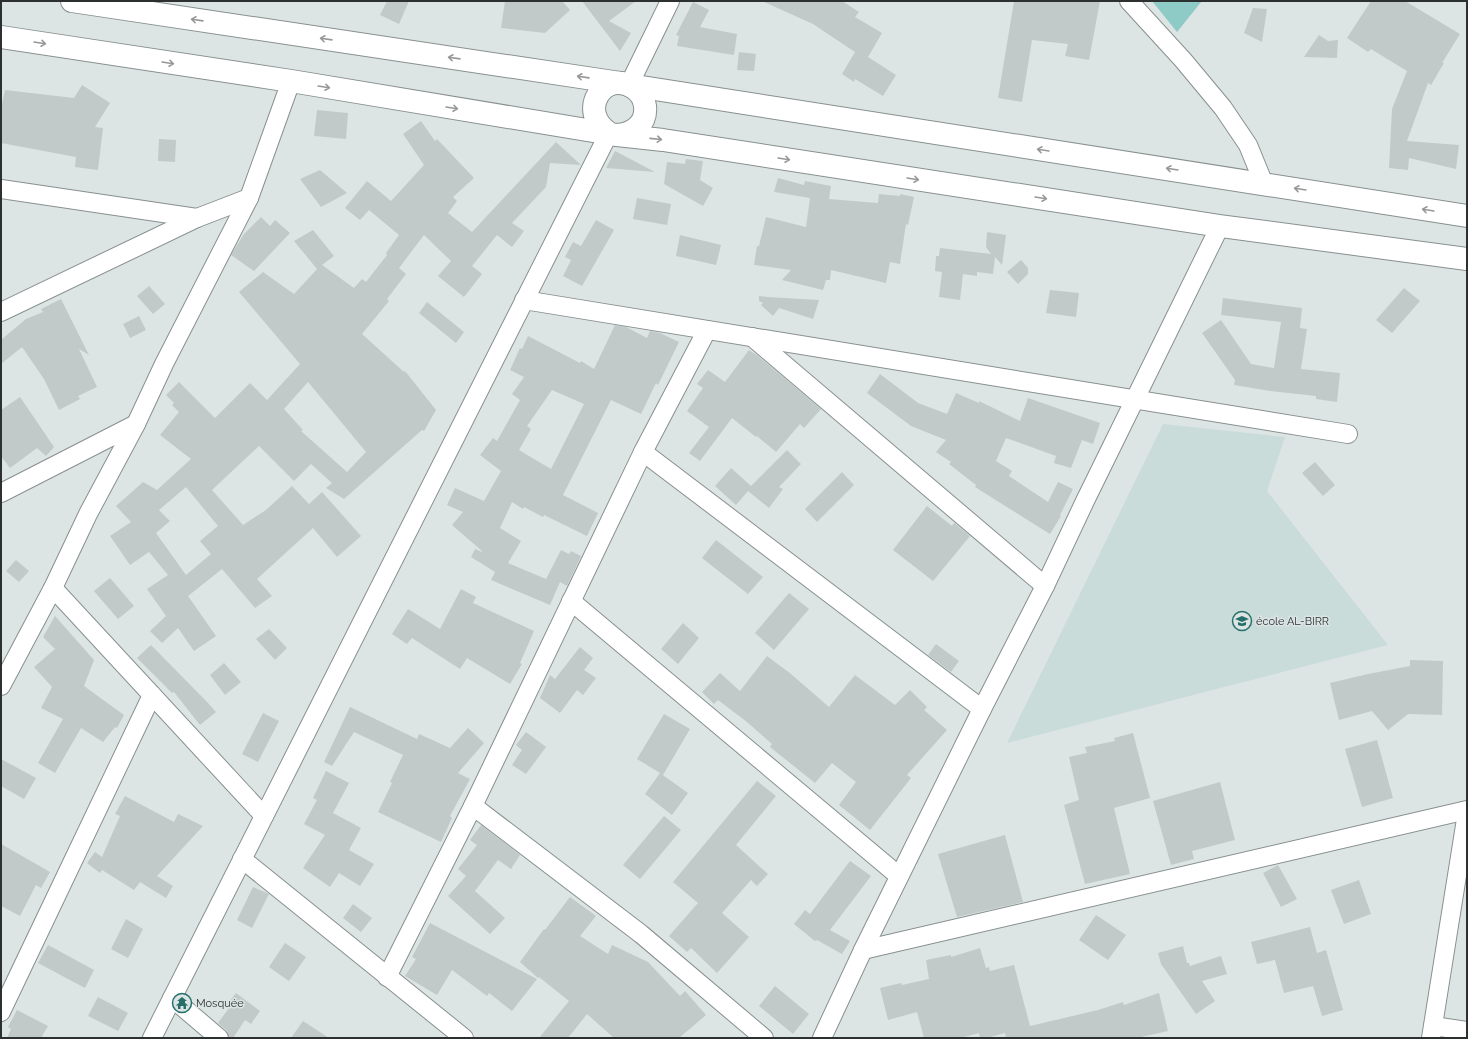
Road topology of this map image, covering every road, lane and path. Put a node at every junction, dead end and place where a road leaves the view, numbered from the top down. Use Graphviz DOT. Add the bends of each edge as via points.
graph roads {
  1 [pos="72,1"];
  2 [pos="670,1"];
  3 [pos="1129,1"];
  4 [pos="152,7"];
  5 [pos="1,37"];
  6 [pos="291,81"];
  7 [pos="626,84"];
  8 [pos="613,134"];
  9 [pos="1264,184"];
  10 [pos="1,189"];
  11 [pos="249,198"];
  12 [pos="1467,216"];
  13 [pos="196,218"];
  14 [pos="1220,226"];
  15 [pos="1467,259"];
  16 [pos="524,300"];
  17 [pos="1,312"];
  18 [pos="707,330"];
  19 [pos="752,337"];
  20 [pos="1134,400"];
  21 [pos="136,424"];
  22 [pos="1348,434"];
  23 [pos="643,452"];
  24 [pos="1,493"];
  25 [pos="1044,586"];
  26 [pos="53,588"];
  27 [pos="571,601"];
  28 [pos="1,686"];
  29 [pos="152,695"];
  30 [pos="982,709"];
  31 [pos="473,806"];
  32 [pos="1467,811"];
  33 [pos="264,816"];
  34 [pos="242,859"];
  35 [pos="899,876"];
  36 [pos="863,950"];
  37 [pos="388,977"];
  38 [pos="172,998"];
  39 [pos="1,1012"];
  40 [pos="1467,1031"];
  41 [pos="1432,1032"];
  42 [pos="152,1038"];
  43 [pos="219,1038"];
  44 [pos="464,1038"];
  45 [pos="764,1038"];
  46 [pos="822,1038"];
  1 -- 4 [label="street"];
  2 -- 7 [label="street"];
  3 -- 9 [label="street" via="1223,108 1248,145"];
  7 -- 4 [label="street, one-way"];
  5 -- 6 [label="street, one-way"];
  6 -- 8 [label="street, one-way"];
  6 -- 11 [label="street"];
  7 -- 8 [label="street" via="610,85 600,92 593,106 597,122 602,129"];
  7 -- 8 [label="street" via="642,96 646,112 633,132 625,135"];
  9 -- 7 [label="street, one-way"];
  8 -- 14 [label="street, one-way"];
  8 -- 16 [label="street"];
  12 -- 9 [label="street, one-way"];
  10 -- 13 [label="street"];
  11 -- 13 [label="street"];
  11 -- 21 [label="street"];
  13 -- 17 [label="street"];
  14 -- 15 [label="street"];
  14 -- 20 [label="street"];
  16 -- 18 [label="street"];
  16 -- 33 [label="street"];
  18 -- 19 [label="street"];
  18 -- 23 [label="street"];
  19 -- 20 [label="street"];
  19 -- 25 [label="street"];
  20 -- 22 [label="street"];
  20 -- 25 [label="street"];
  21 -- 24 [label="street"];
  21 -- 26 [label="street" via="88,514"];
  23 -- 27 [label="street"];
  23 -- 30 [label="street"];
  25 -- 30 [label="street"];
  26 -- 28 [label="street"];
  26 -- 29 [label="street"];
  27 -- 31 [label="street"];
  27 -- 35 [label="street"];
  29 -- 33 [label="street"];
  29 -- 39 [label="street"];
  30 -- 35 [label="street"];
  31 -- 37 [label="street"];
  31 -- 45 [label="street" via="642,934"];
  32 -- 36 [label="street"];
  32 -- 41 [label="street"];
  33 -- 34 [label="street"];
  34 -- 37 [label="street"];
  34 -- 38 [label="street"];
  35 -- 36 [label="street"];
  36 -- 46 [label="street"];
  37 -- 44 [label="street"];
  38 -- 42 [label="street"];
  38 -- 43 [label="street"];
  40 -- 41 [label="street"];
}
